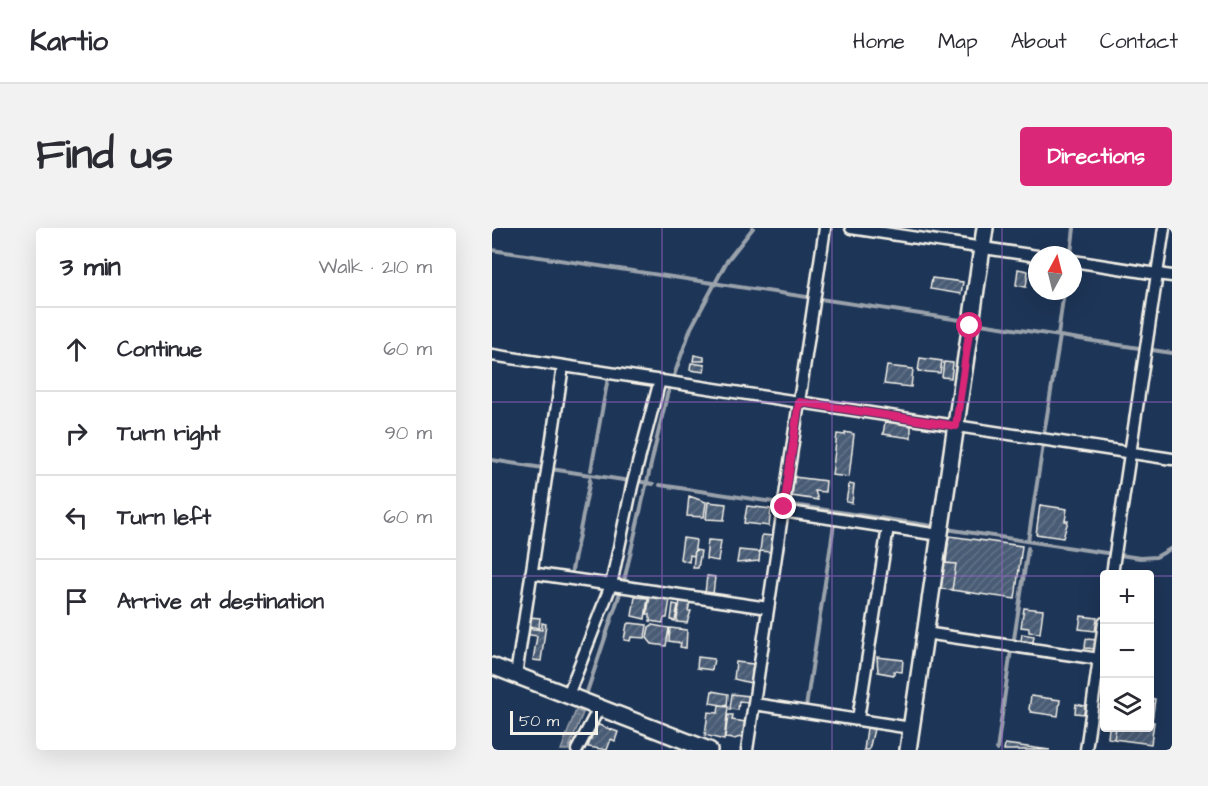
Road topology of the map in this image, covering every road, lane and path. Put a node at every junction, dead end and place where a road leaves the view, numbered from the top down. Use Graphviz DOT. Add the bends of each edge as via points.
graph roads {
  1 [pos="825,228"];
  2 [pos="852,228"];
  3 [pos="985,228"];
  4 [pos="1164,228"];
  5 [pos="982,248"];
  6 [pos="1028,255"];
  7 [pos="1082,262"];
  8 [pos="1157,274"];
  9 [pos="1172,276"];
  10 [pos="492,355"];
  11 [pos="563,366"];
  12 [pos="668,381"];
  13 [pos="799,402"];
  14 [pos="956,426"];
  15 [pos="1130,453"];
  16 [pos="1172,459"];
  17 [pos="784,506"];
  18 [pos="888,527"];
  19 [pos="940,531"];
  20 [pos="1113,570"];
  21 [pos="531,573"];
  22 [pos="618,586"];
  23 [pos="768,608"];
  24 [pos="1104,624"];
  25 [pos="925,633"];
  26 [pos="1099,659"];
  27 [pos="492,666"];
  28 [pos="516,675"];
  29 [pos="583,701"];
  30 [pos="754,704"];
  31 [pos="858,719"];
  32 [pos="911,728"];
  33 [pos="577,750"];
  34 [pos="709,750"];
  35 [pos="747,750"];
  36 [pos="908,750"];
  37 [pos="1086,750"];
  1 -- 13 [label="street"];
  2 -- 5 [label="street"];
  3 -- 5 [label="street"];
  4 -- 8 [label="street"];
  5 -- 6 [label="street"];
  5 -- 14 [label="street"];
  7 -- 8 [label="street"];
  8 -- 9 [label="street"];
  8 -- 15 [label="street"];
  10 -- 11 [label="street"];
  11 -- 12 [label="street"];
  11 -- 21 [label="street"];
  12 -- 13 [label="street"];
  12 -- 22 [label="street" via="632,486"];
  13 -- 14 [label="street"];
  13 -- 17 [label="street"];
  14 -- 15 [label="street"];
  14 -- 19 [label="street"];
  15 -- 16 [label="street"];
  15 -- 20 [label="street"];
  17 -- 18 [label="street"];
  17 -- 23 [label="street"];
  18 -- 19 [label="street"];
  18 -- 31 [label="street"];
  19 -- 25 [label="street"];
  21 -- 22 [label="street"];
  21 -- 28 [label="street"];
  22 -- 23 [label="street"];
  22 -- 29 [label="street"];
  23 -- 30 [label="street"];
  24 -- 26 [label="street"];
  25 -- 26 [label="street"];
  25 -- 32 [label="street"];
  26 -- 37 [label="street"];
  27 -- 28 [label="street"];
  28 -- 29 [label="street"];
  29 -- 33 [label="street"];
  29 -- 34 [label="street"];
  30 -- 31 [label="street"];
  30 -- 35 [label="street"];
  31 -- 32 [label="street"];
  32 -- 36 [label="street"];
}
